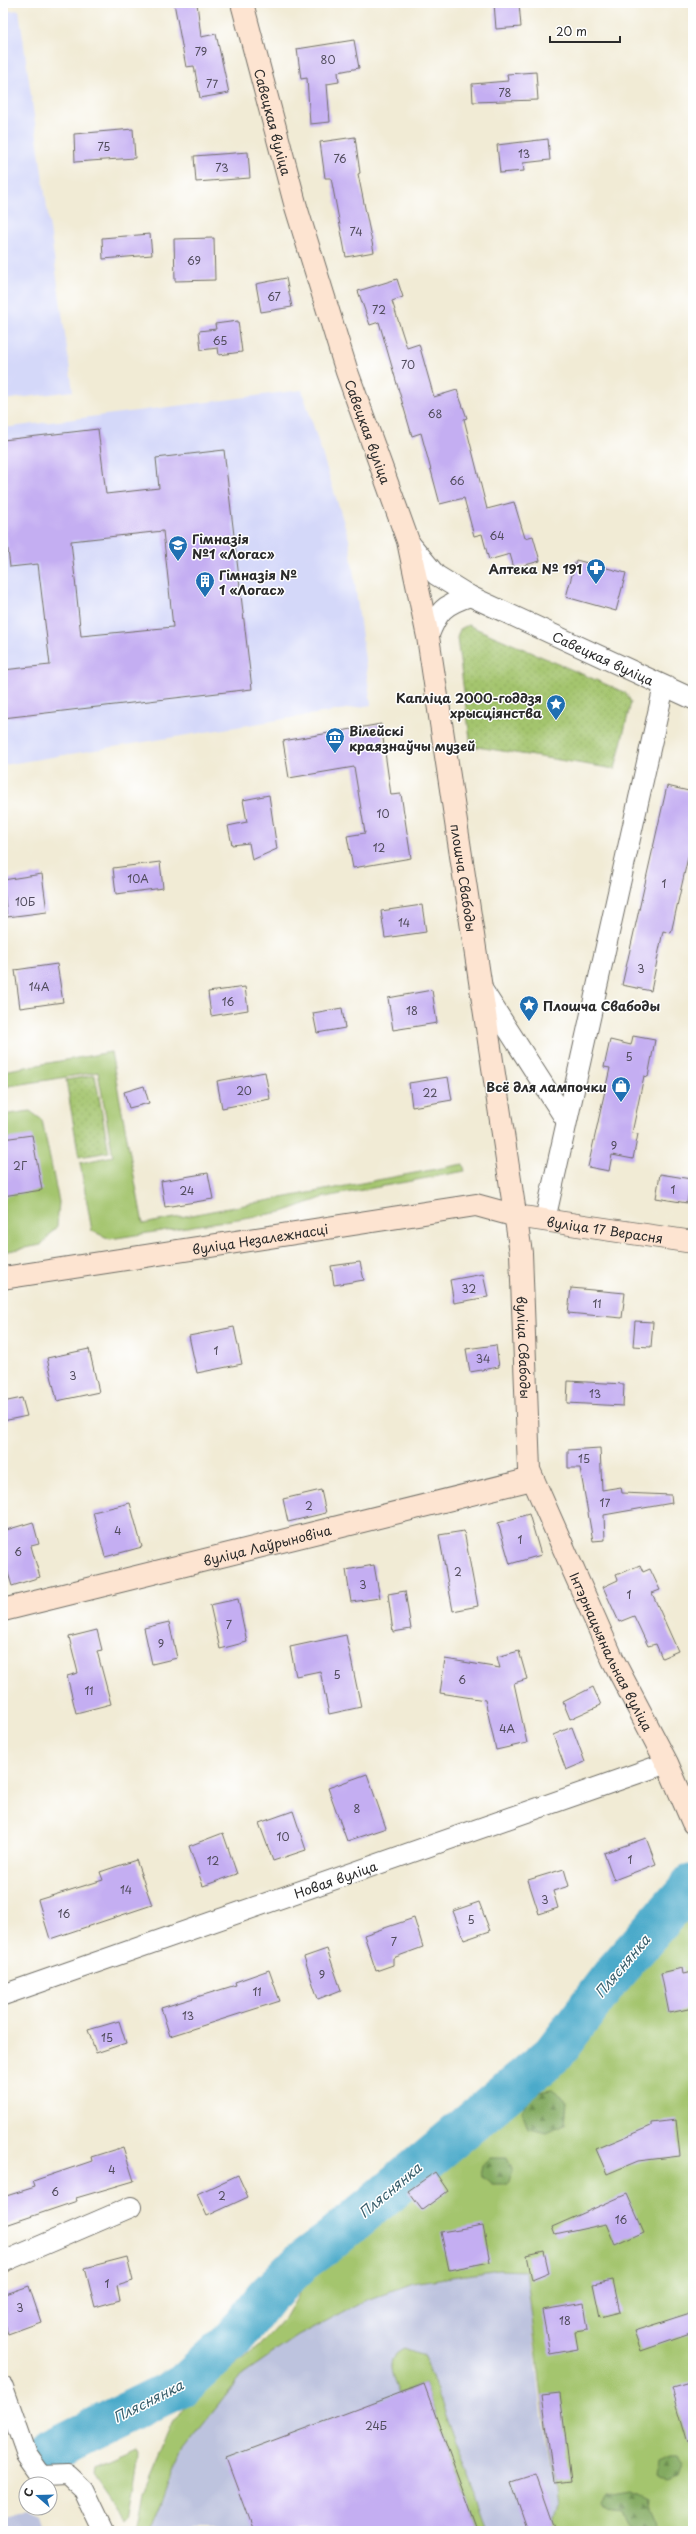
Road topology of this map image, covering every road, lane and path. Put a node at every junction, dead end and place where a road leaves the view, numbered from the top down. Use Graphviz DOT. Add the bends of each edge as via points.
graph roads {
  1 [pos="242,3"];
  2 [pos="408,542"];
  3 [pos="470,596"];
  4 [pos="428,637"];
  5 [pos="664,686"];
  6 [pos="693,699"];
  7 [pos="482,989"];
  8 [pos="566,1120"];
  9 [pos="516,1216"];
  10 [pos="545,1220"];
  11 [pos="693,1242"];
  12 [pos="3,1278"];
  13 [pos="532,1479"];
  14 [pos="3,1610"];
  15 [pos="667,1763"];
  16 [pos="693,1823"];
  17 [pos="3,1995"];
  18 [pos="131,2207"];
  19 [pos="3,2262"];
  20 [pos="3,2387"];
  21 [pos="103,2531"];
  1 -- 2 [label="main road, Савецкая вуліца" via="298,215 347,372"];
  2 -- 3 [label="street, Савецкая вуліца" via="436,575"];
  2 -- 4 [label="main road, плошча Свабоды"];
  3 -- 4 [label="street" via="442,609"];
  3 -- 5 [label="street, Савецкая вуліца"];
  4 -- 7 [label="main road, плошча Свабоды"];
  5 -- 6 [label="street, Савецкая вуліца"];
  5 -- 8 [label="street"];
  7 -- 8 [label="street"];
  7 -- 9 [label="main road, плошча Свабоды"];
  8 -- 10 [label="street"];
  9 -- 10 [label="main road, вуліца 17 Верасня"];
  9 -- 12 [label="main road, вуліца Незалежнасці" via="476,1205"];
  9 -- 13 [label="main road, вуліца Свабоды" via="522,1257 528,1460"];
  10 -- 11 [label="main road, вуліца 17 Верасня"];
  13 -- 14 [label="main road, вуліца Лаўрыновіча"];
  13 -- 15 [label="main road, Інтэрнацыянальная вуліца" via="613,1660"];
  15 -- 16 [label="main road, Інтэрнацыянальная вуліца"];
  15 -- 17 [label="street, Новая вуліца"];
  18 -- 19 [label="street"];
  20 -- 21 [label="street" via="27,2455 42,2476 68,2475 83,2489"];
}
